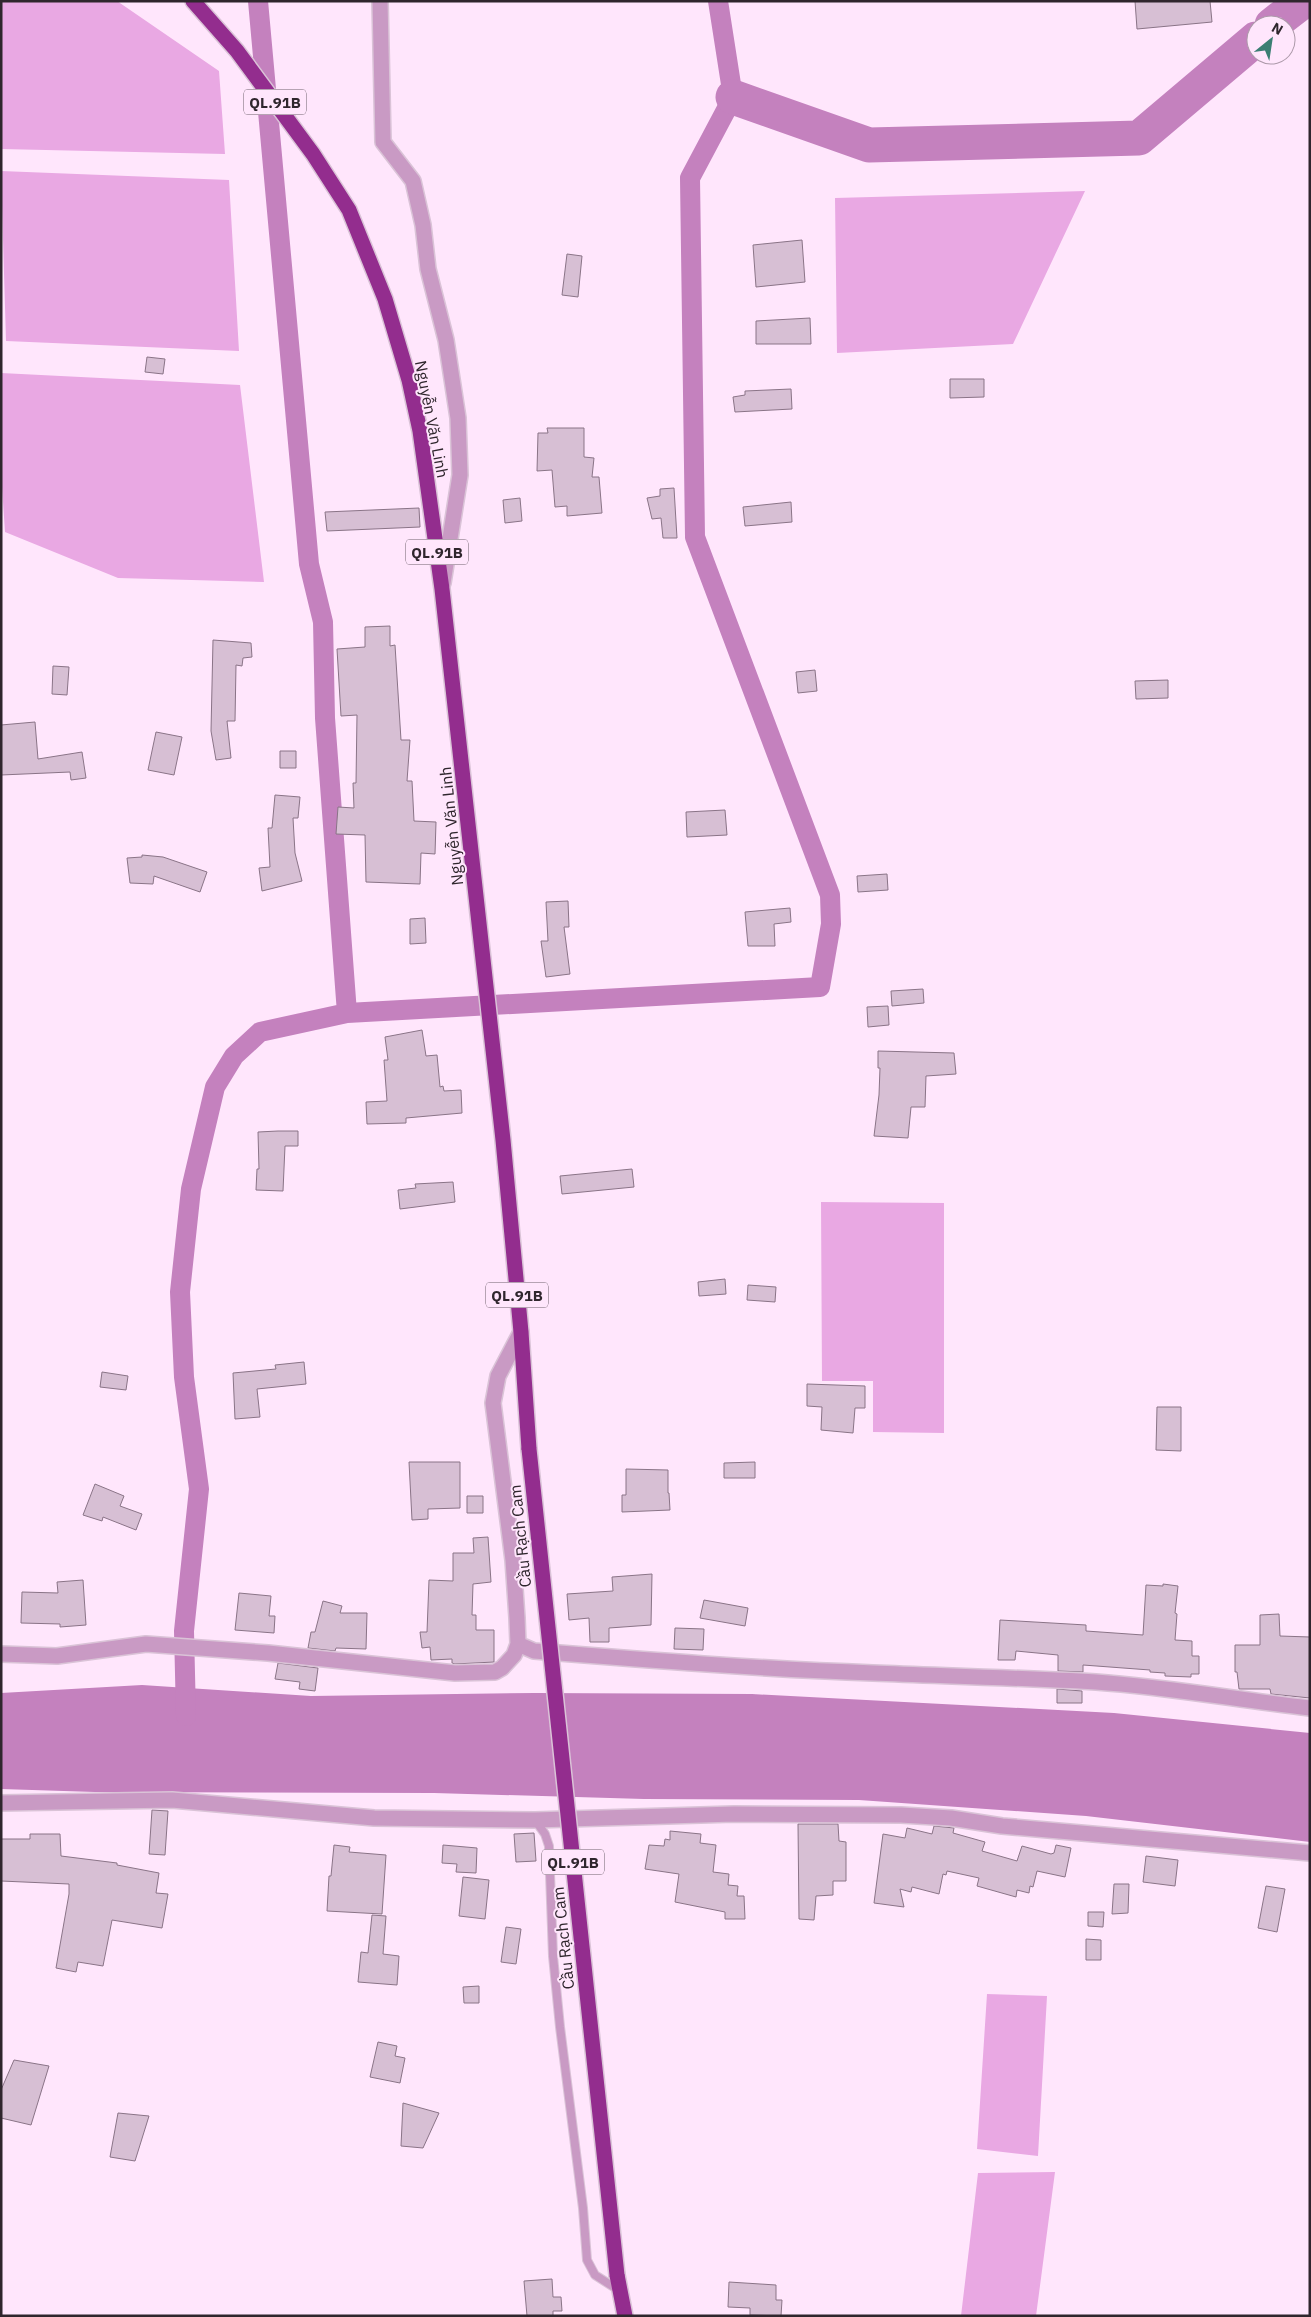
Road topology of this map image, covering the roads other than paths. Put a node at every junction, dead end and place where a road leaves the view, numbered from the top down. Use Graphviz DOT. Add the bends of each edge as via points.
graph roads {
  1 [pos="193,1"];
  2 [pos="380,1"];
  3 [pos="442,589"];
  4 [pos="521,1332"];
  5 [pos="529,1449"];
  6 [pos="518,1644"];
  7 [pos="1,1654"];
  8 [pos="1310,1708"];
  9 [pos="1,1803"];
  10 [pos="535,1820"];
  11 [pos="1310,1853"];
  12 [pos="620,2292"];
  13 [pos="624,2316"];
  1 -- 3 [label="highway, Nguyễn Văn Linh / QL.91B" via="237,51 350,210 385,299 409,380 420,431"];
  2 -- 3 [label="street" via="383,142 413,180 424,225 428,269 446,340 458,418 460,475"];
  3 -- 4 [label="highway, Nguyễn Văn Linh / QL.91B"];
  4 -- 5 [label="highway, Nguyễn Văn Linh / QL.91B"];
  4 -- 6 [label="street" via="498,1376 493,1403 513,1560"];
  5 -- 12 [label="highway, Cầu Rạch Cam / QL.91B, bridge"];
  6 -- 7 [label="street" via="514,1655 502,1668 482,1673 146,1644 57,1656"];
  6 -- 8 [label="street" via="534,1651 653,1660 824,1671 1097,1682"];
  9 -- 10 [label="street" via="172,1800 374,1818"];
  10 -- 11 [label="street" via="734,1814 901,1815"];
  10 -- 12 [label="lane" via="549,1846 553,1956 587,2260 595,2275"];
  12 -- 13 [label="highway, QL.91B"];
}
